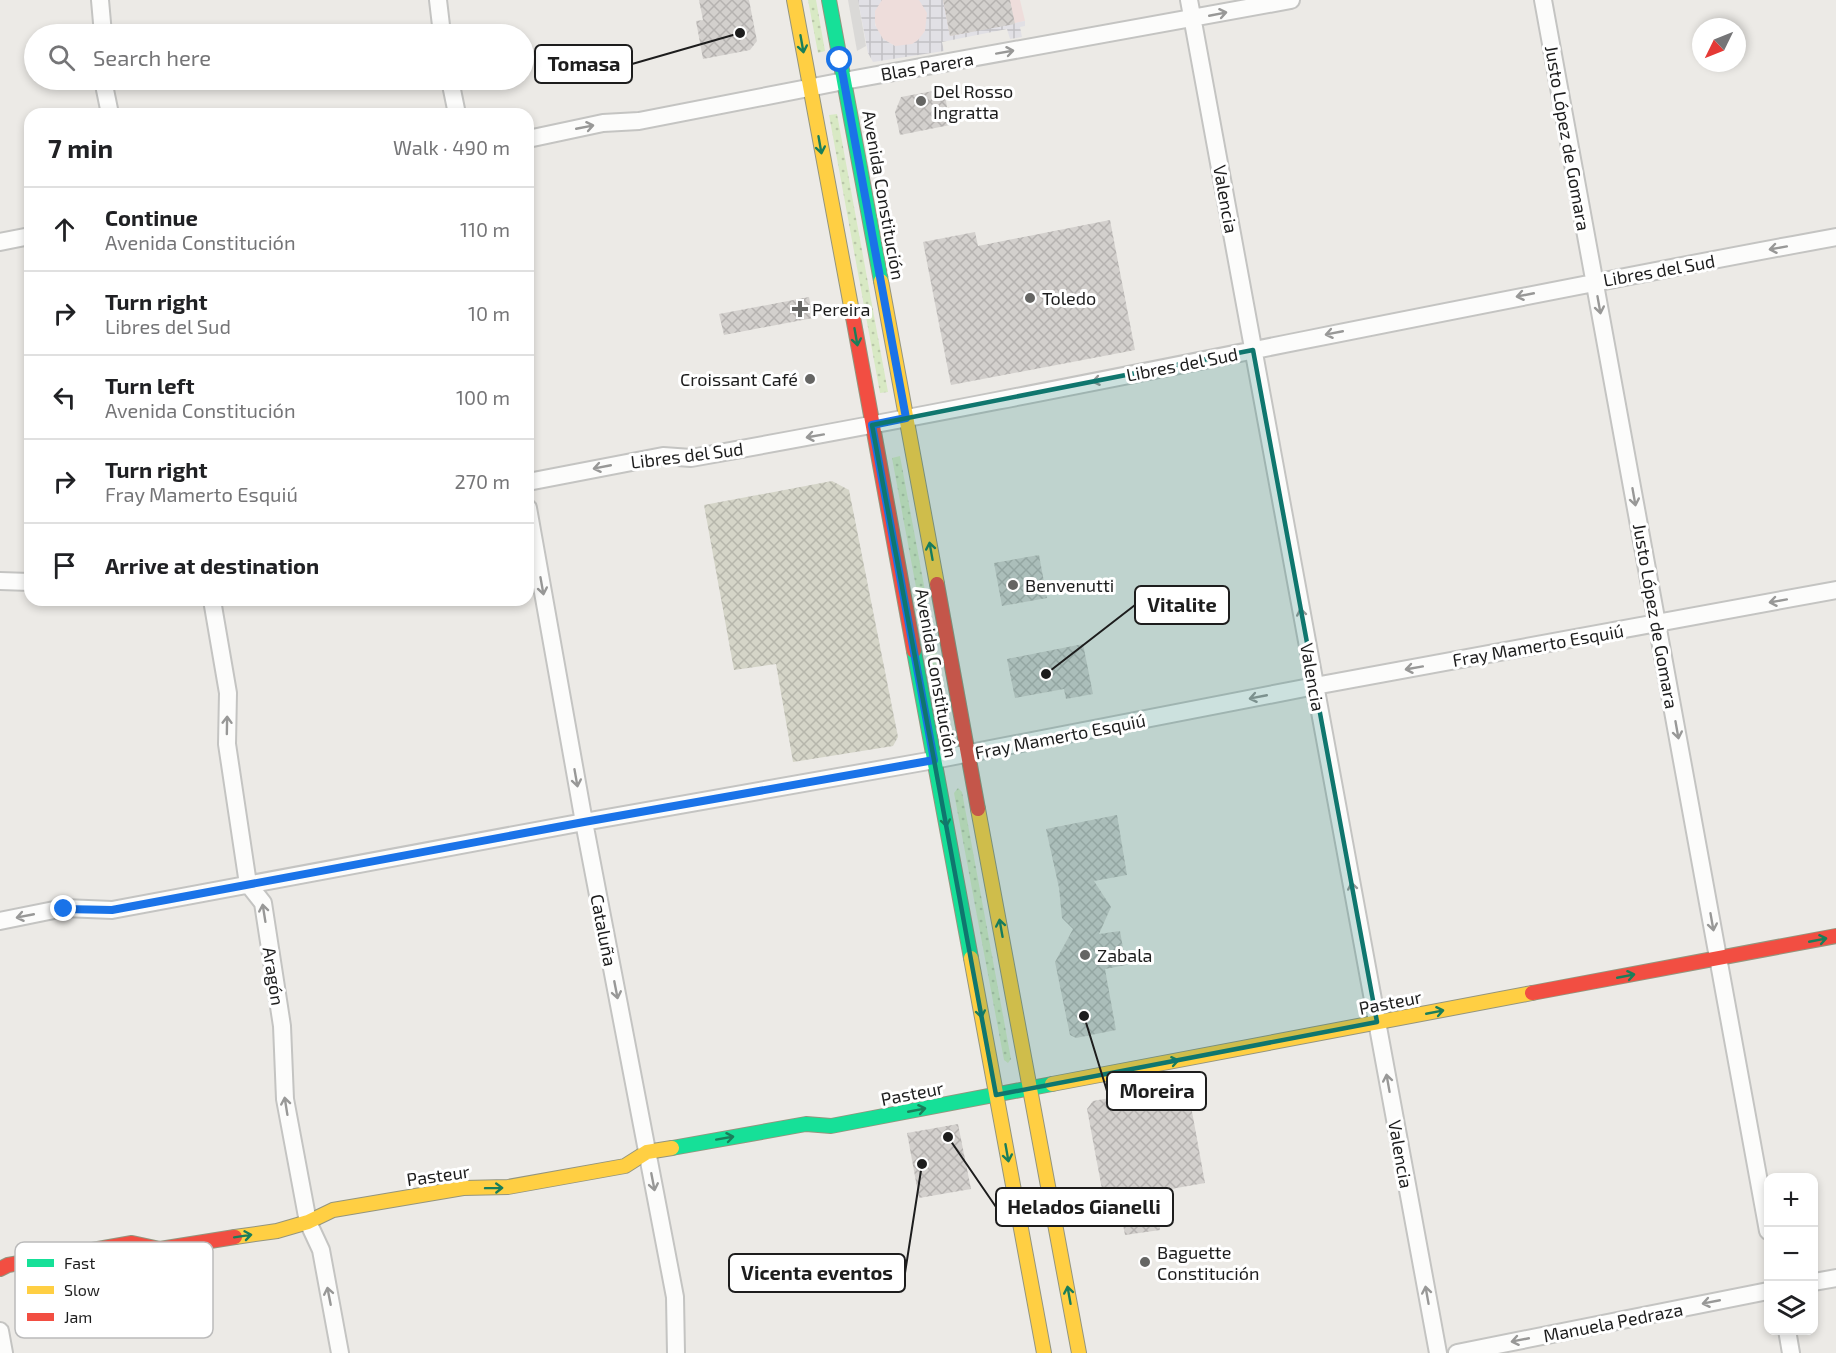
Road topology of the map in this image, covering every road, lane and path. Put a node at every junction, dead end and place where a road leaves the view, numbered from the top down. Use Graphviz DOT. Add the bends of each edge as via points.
graph roads {
  1 [pos="100,0"];
  2 [pos="438,0"];
  3 [pos="794,0"];
  4 [pos="829,0"];
  5 [pos="1189,0"];
  6 [pos="1291,0"];
  7 [pos="1543,0"];
  8 [pos="1193,18"];
  9 [pos="102,24"];
  10 [pos="441,24"];
  11 [pos="844,81"];
  12 [pos="810,87"];
  13 [pos="105,90"];
  14 [pos="452,90"];
  15 [pos="109,108"];
  16 [pos="456,108"];
  17 [pos="534,138"];
  18 [pos="24,237"];
  19 [pos="1836,237"];
  20 [pos="0,242"];
  21 [pos="1594,281"];
  22 [pos="1253,350"];
  23 [pos="906,418"];
  24 [pos="872,425"];
  25 [pos="534,481"];
  26 [pos="534,542"];
  27 [pos="0,581"];
  28 [pos="24,582"];
  29 [pos="1836,590"];
  30 [pos="213,606"];
  31 [pos="1657,623"];
  32 [pos="1315,686"];
  33 [pos="968,753"];
  34 [pos="934,760"];
  35 [pos="584,822"];
  36 [pos="248,885"];
  37 [pos="0,921"];
  38 [pos="1836,936"];
  39 [pos="1718,958"];
  40 [pos="1377,1022"];
  41 [pos="1030,1089"];
  42 [pos="996,1095"];
  43 [pos="647,1152"];
  44 [pos="308,1222"];
  45 [pos="1767,1227"];
  46 [pos="205,1242"];
  47 [pos="15,1264"];
  48 [pos="0,1269"];
  49 [pos="1836,1278"];
  50 [pos="1818,1281"];
  51 [pos="1764,1292"];
  52 [pos="0,1331"];
  53 [pos="1788,1335"];
  54 [pos="4,1353"];
  55 [pos="340,1353"];
  56 [pos="676,1353"];
  57 [pos="1044,1353"];
  58 [pos="1079,1353"];
  59 [pos="1438,1353"];
  60 [pos="1457,1353"];
  61 [pos="1791,1353"];
  1 -- 9 [label="street"];
  2 -- 10 [label="street"];
  3 -- 12 [label="main road, Avenida Constitución, one-way"];
  4 -- 11 [label="main road, Avenida Constitución"];
  5 -- 8 [label="street, Valencia"];
  8 -- 6 [label="street, Blas Parera, one-way"];
  7 -- 21 [label="street, Justo López de Gomara"];
  11 -- 8 [label="street, Blas Parera, one-way"];
  8 -- 22 [label="street, Valencia"];
  11 -- 12 [label="street, Blas Parera"];
  11 -- 23 [label="main road, Avenida Constitución"];
  17 -- 12 [label="street, Blas Parera, one-way"];
  12 -- 24 [label="main road, Avenida Constitución, one-way"];
  13 -- 15 [label="street"];
  14 -- 16 [label="street"];
  18 -- 20 [label="street"];
  19 -- 21 [label="street, Libres del Sud, one-way"];
  21 -- 22 [label="street, Libres del Sud, one-way"];
  21 -- 31 [label="street, Justo López de Gomara, one-way"];
  22 -- 23 [label="street, Libres del Sud, one-way"];
  32 -- 22 [label="street, Valencia, one-way"];
  23 -- 24 [label="street, Libres del Sud"];
  33 -- 23 [label="main road, Avenida Constitución, one-way"];
  24 -- 25 [label="street, Libres del Sud, one-way" via="691,458 663,456"];
  24 -- 34 [label="main road, Avenida Constitución"];
  26 -- 35 [label="street, Cataluña, one-way"];
  27 -- 28 [label="street"];
  29 -- 31 [label="street, Fray Mamerto Esquiú, one-way"];
  36 -- 30 [label="street, Aragón, one-way" via="227,744 228,693"];
  31 -- 32 [label="street, Fray Mamerto Esquiú, one-way"];
  31 -- 39 [label="street, Justo López de Gomara, one-way"];
  32 -- 33 [label="street, Fray Mamerto Esquiú, one-way"];
  40 -- 32 [label="street, Valencia, one-way"];
  33 -- 34 [label="street, Fray Mamerto Esquiú"];
  41 -- 33 [label="main road, Avenida Constitución, one-way"];
  34 -- 35 [label="street, Fray Mamerto Esquiú"];
  34 -- 42 [label="main road, Avenida Constitución, one-way"];
  35 -- 36 [label="street, Fray Mamerto Esquiú"];
  35 -- 43 [label="street, Cataluña, one-way"];
  36 -- 37 [label="street, Fray Mamerto Esquiú, one-way" via="112,910 64,909"];
  44 -- 36 [label="street, Aragón, one-way" via="285,1099 282,1026 263,903"];
  39 -- 38 [label="main road, Pasteur, one-way"];
  40 -- 39 [label="main road, Pasteur, one-way"];
  39 -- 45 [label="street, Justo López de Gomara"];
  41 -- 40 [label="main road, Pasteur, one-way"];
  59 -- 40 [label="street, Valencia, one-way"];
  41 -- 42 [label="main road, Pasteur"];
  58 -- 41 [label="main road, Avenida Constitución, one-way"];
  43 -- 42 [label="main road, Pasteur, one-way" via="806,1124 831,1126"];
  42 -- 57 [label="main road, Avenida Constitución, one-way"];
  44 -- 43 [label="main road, Pasteur, one-way" via="333,1210 463,1188 508,1187 625,1166"];
  43 -- 56 [label="street, Cataluña, one-way" via="675,1297"];
  46 -- 44 [label="main road, Pasteur, one-way"];
  55 -- 44 [label="street, Aragón, one-way" via="321,1250"];
  48 -- 47 [label="main road, Pasteur, one-way"];
  49 -- 50 [label="street"];
  51 -- 60 [label="street, Manuela Pedraza, one-way"];
  52 -- 54 [label="street"];
  53 -- 61 [label="street"];
}
